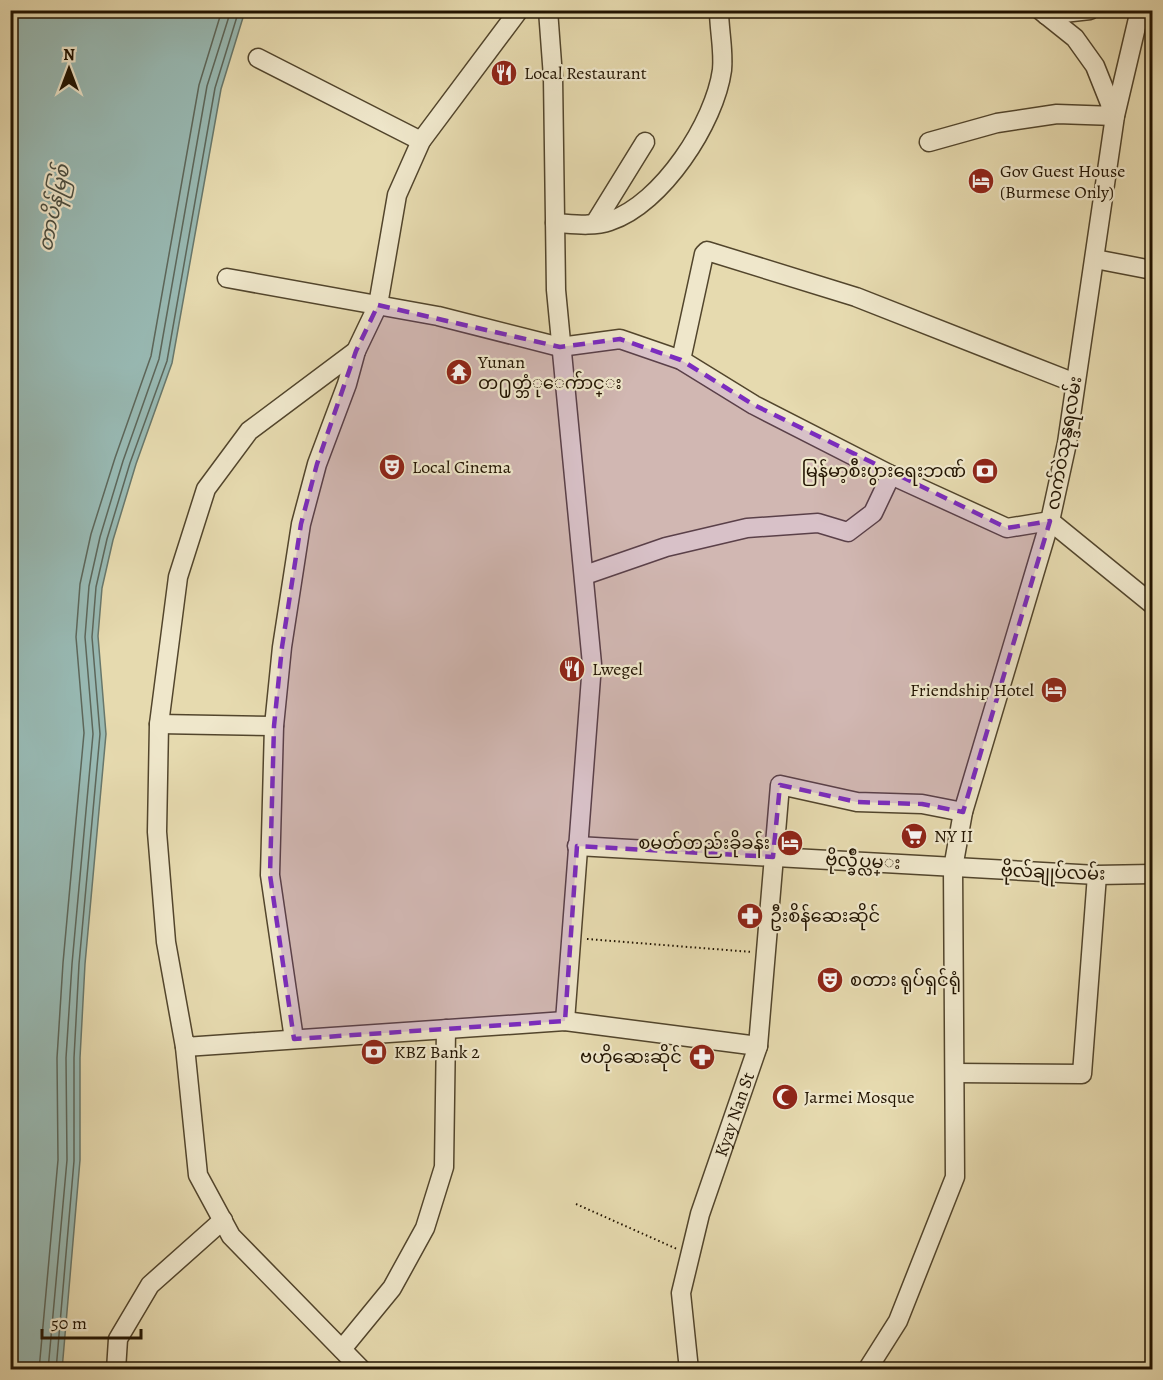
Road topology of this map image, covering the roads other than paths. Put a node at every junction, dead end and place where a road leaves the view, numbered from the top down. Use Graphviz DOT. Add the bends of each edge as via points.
graph roads {
  1 [pos="519,10"];
  2 [pos="548,10"];
  3 [pos="718,10"];
  4 [pos="1090,10"];
  5 [pos="1140,10"];
  6 [pos="1043,13"];
  7 [pos="258,58"];
  8 [pos="1115,116"];
  9 [pos="421,141"];
  10 [pos="645,142"];
  11 [pos="929,142"];
  12 [pos="555,223"];
  13 [pos="595,224"];
  14 [pos="1095,259"];
  15 [pos="1152,270"];
  16 [pos="227,278"];
  17 [pos="378,305"];
  18 [pos="560,348"];
  19 [pos="356,351"];
  20 [pos="681,360"];
  21 [pos="1075,383"];
  22 [pos="891,475"];
  23 [pos="1050,521"];
  24 [pos="585,574"];
  25 [pos="1152,604"];
  26 [pos="159,724"];
  27 [pos="274,726"];
  28 [pos="963,812"];
  29 [pos="577,846"];
  30 [pos="773,857"];
  31 [pos="953,868"];
  32 [pos="1152,874"];
  33 [pos="1097,875"];
  34 [pos="565,1021"];
  35 [pos="446,1029"];
  36 [pos="294,1039"];
  37 [pos="758,1046"];
  38 [pos="185,1047"];
  39 [pos="955,1073"];
  40 [pos="223,1220"];
  41 [pos="342,1349"];
  42 [pos="116,1370"];
  43 [pos="362,1370"];
  44 [pos="689,1370"];
  45 [pos="867,1370"];
  1 -- 9 [label="street"];
  2 -- 12 [label="street"];
  3 -- 13 [label="street" via="722,69 699,136 652,194 623,216"];
  4 -- 6 [label="street"];
  5 -- 8 [label="street, လက်ဝဲသုန္ဒရလမ်း"];
  6 -- 8 [label="street" via="1075,38 1095,66"];
  7 -- 9 [label="street"];
  8 -- 11 [label="street" via="1057,114 997,123"];
  8 -- 14 [label="street, လက်ဝဲသုန္ဒရလမ်း"];
  9 -- 17 [label="street" via="397,195"];
  10 -- 13 [label="street"];
  12 -- 13 [label="street"];
  12 -- 18 [label="street"];
  14 -- 15 [label="street"];
  14 -- 21 [label="street, လက်ဝဲသုန္ဒရလမ်း"];
  16 -- 17 [label="street"];
  17 -- 18 [label="street" via="438,316"];
  17 -- 19 [label="street"];
  18 -- 20 [label="street" via="620,339"];
  18 -- 24 [label="street"];
  19 -- 26 [label="street" via="249,431 206,489 178,577"];
  19 -- 27 [label="street" via="302,524"];
  20 -- 21 [label="street" via="707,251 856,297"];
  20 -- 22 [label="street" via="754,405"];
  21 -- 23 [label="street, လက်ဝဲသုန္ဒရလမ်း"];
  22 -- 23 [label="street" via="1007,528"];
  22 -- 24 [label="street" via="873,513 848,532 818,523 747,528 666,547"];
  23 -- 25 [label="street"];
  23 -- 28 [label="street, လက်ဝဲသုန္ဒရလမ်း"];
  24 -- 29 [label="street" via="592,664"];
  26 -- 27 [label="street"];
  26 -- 38 [label="street" via="157,832 164,920"];
  27 -- 36 [label="street" via="270,875"];
  28 -- 30 [label="street, Kyay Nan St" via="922,804 857,802 780,785"];
  28 -- 31 [label="street, လက်ဝဲသုန္ဒရလမ်း"];
  29 -- 30 [label="street"];
  29 -- 34 [label="street"];
  30 -- 31 [label="street, ဗိုလ္ခ်ဳပ္လမ္း"];
  30 -- 37 [label="street, Kyay Nan St"];
  31 -- 33 [label="street, ဗိုလ်ချုပ်လမ်း"];
  31 -- 39 [label="street, လက်ဝဲသုန္ဒရလမ်း"];
  32 -- 33 [label="street, ဗိုလ်ချုပ်လမ်း"];
  33 -- 39 [label="street" via="1082,1074"];
  34 -- 35 [label="street"];
  34 -- 37 [label="street"];
  35 -- 36 [label="street"];
  35 -- 41 [label="street" via="444,1167 425,1228 392,1288"];
  36 -- 38 [label="street"];
  37 -- 44 [label="street, Kyay Nan St" via="720,1151 681,1293"];
  38 -- 40 [label="street" via="198,1175"];
  39 -- 45 [label="street, လက်ဝဲသုန္ဒရလမ်း" via="955,1177 898,1321"];
  40 -- 41 [label="street" via="231,1236"];
  40 -- 42 [label="street" via="150,1285 118,1339"];
  41 -- 43 [label="street"];
}
